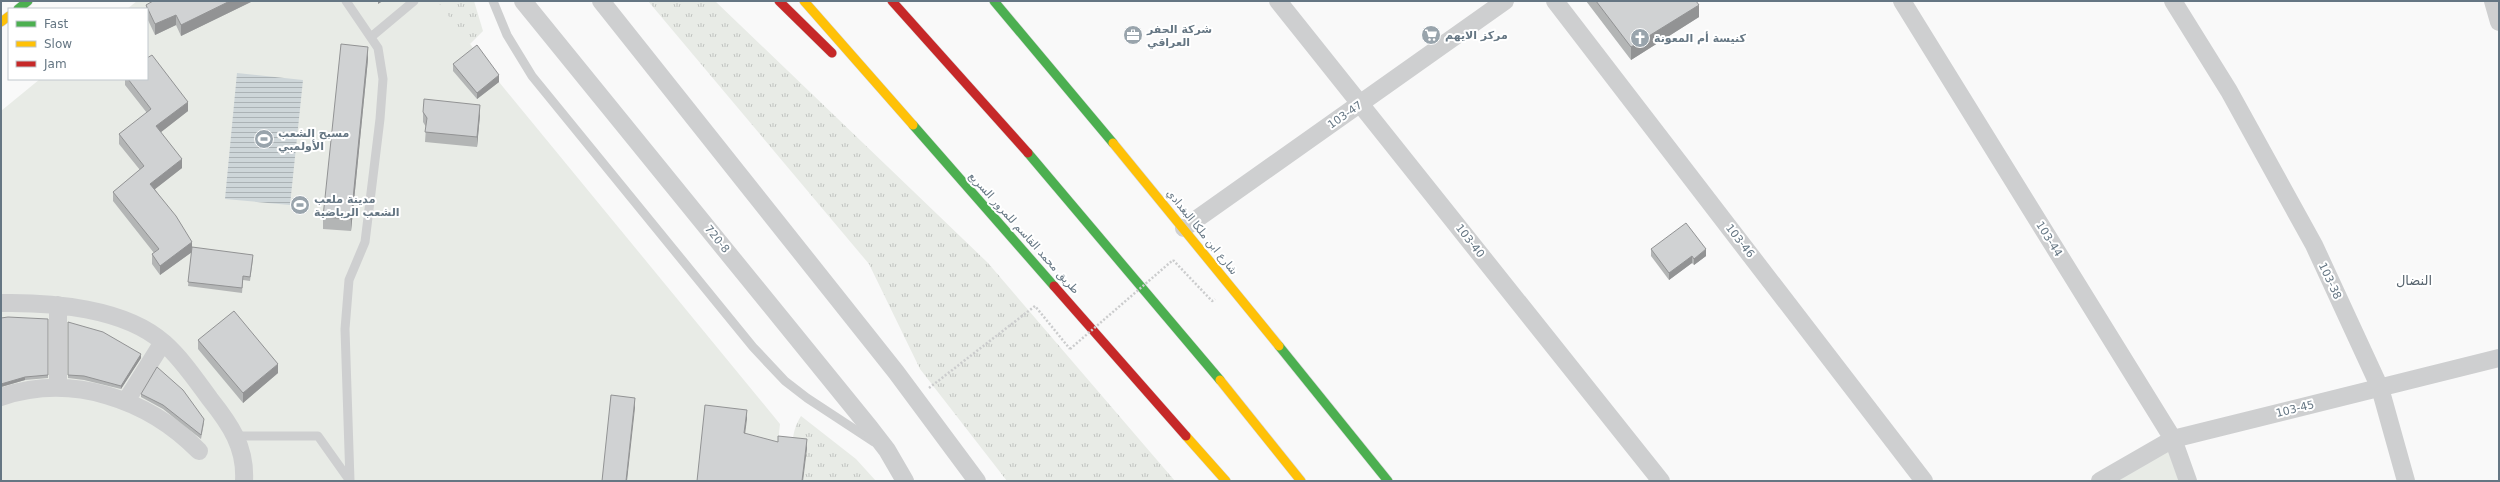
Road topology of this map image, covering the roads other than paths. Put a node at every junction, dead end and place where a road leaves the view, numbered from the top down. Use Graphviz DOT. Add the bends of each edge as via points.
graph roads {
  1 [pos="28,1"];
  2 [pos="346,1"];
  3 [pos="414,1"];
  4 [pos="493,1"];
  5 [pos="523,1"];
  6 [pos="601,1"];
  7 [pos="779,1"];
  8 [pos="804,1"];
  9 [pos="892,1"];
  10 [pos="994,1"];
  11 [pos="1278,1"];
  12 [pos="1505,1"];
  13 [pos="1555,1"];
  14 [pos="1902,1"];
  15 [pos="2173,1"];
  16 [pos="2493,1"];
  17 [pos="19,8"];
  18 [pos="2499,22"];
  19 [pos="927,26"];
  20 [pos="371,37"];
  21 [pos="841,62"];
  22 [pos="864,84"];
  23 [pos="1361,103"];
  24 [pos="1004,125"];
  25 [pos="955,174"];
  26 [pos="1184,228"];
  27 [pos="1,303"];
  28 [pos="58,305"];
  29 [pos="163,342"];
  30 [pos="2499,358"];
  31 [pos="58,388"];
  32 [pos="2380,388"];
  33 [pos="1,397"];
  34 [pos="126,401"];
  35 [pos="236,436"];
  36 [pos="2173,439"];
  37 [pos="199,451"];
  38 [pos="890,453"];
  39 [pos="244,481"];
  40 [pos="350,481"];
  41 [pos="905,481"];
  42 [pos="977,481"];
  43 [pos="1226,481"];
  44 [pos="1301,481"];
  45 [pos="1388,481"];
  46 [pos="1661,481"];
  47 [pos="1924,481"];
  48 [pos="2100,481"];
  49 [pos="2188,481"];
  50 [pos="2406,481"];
  1 -- 17 [label="main road"];
  2 -- 20 [label="lane"];
  3 -- 20 [label="lane"];
  4 -- 38 [label="lane" via="507,35 532,76 752,347 785,381 807,398"];
  5 -- 38 [label="street, 720-8"];
  6 -- 42 [label="street" via="916,399"];
  7 -- 21 [label="main road"];
  8 -- 25 [label="main road, طريق محمد القاسم للمرور السريع"];
  9 -- 24 [label="main road"];
  10 -- 26 [label="main road, شارع ابن ملكا البغدادي"];
  11 -- 23 [label="street, 103-40"];
  12 -- 23 [label="street, 103-47"];
  13 -- 47 [label="street, 103-46"];
  14 -- 36 [label="street, 103-44"];
  15 -- 32 [label="street, 103-38" via="2229,91 2314,245"];
  16 -- 18 [label="street"];
  19 -- 24 [label="main road"];
  20 -- 40 [label="lane" via="378,48 382,63 382,101 365,242 349,280 345,329"];
  22 -- 25 [label="main road"];
  23 -- 26 [label="street, 103-47"];
  23 -- 46 [label="street, 103-40"];
  24 -- 44 [label="main road" via="1252,418"];
  25 -- 43 [label="main road, طريق محمد القاسم للمرور السريع"];
  26 -- 45 [label="main road, شارع ابن ملكا البغدادي"];
  27 -- 28 [label="street"];
  28 -- 29 [label="street" via="109,316 145,329"];
  28 -- 31 [label="street"];
  29 -- 34 [label="street"];
  29 -- 35 [label="street" via="182,362"];
  30 -- 32 [label="street, 103-45"];
  31 -- 33 [label="street"];
  31 -- 34 [label="street" via="92,391"];
  32 -- 36 [label="street, 103-45"];
  32 -- 50 [label="street, 103-38"];
  34 -- 37 [label="street" via="160,418"];
  35 -- 39 [label="street" via="242,458"];
  35 -- 40 [label="lane" via="318,436"];
  36 -- 48 [label="street, 103-45"];
  36 -- 49 [label="street, 103-44"];
  38 -- 41 [label="street, 720-8"];
}
